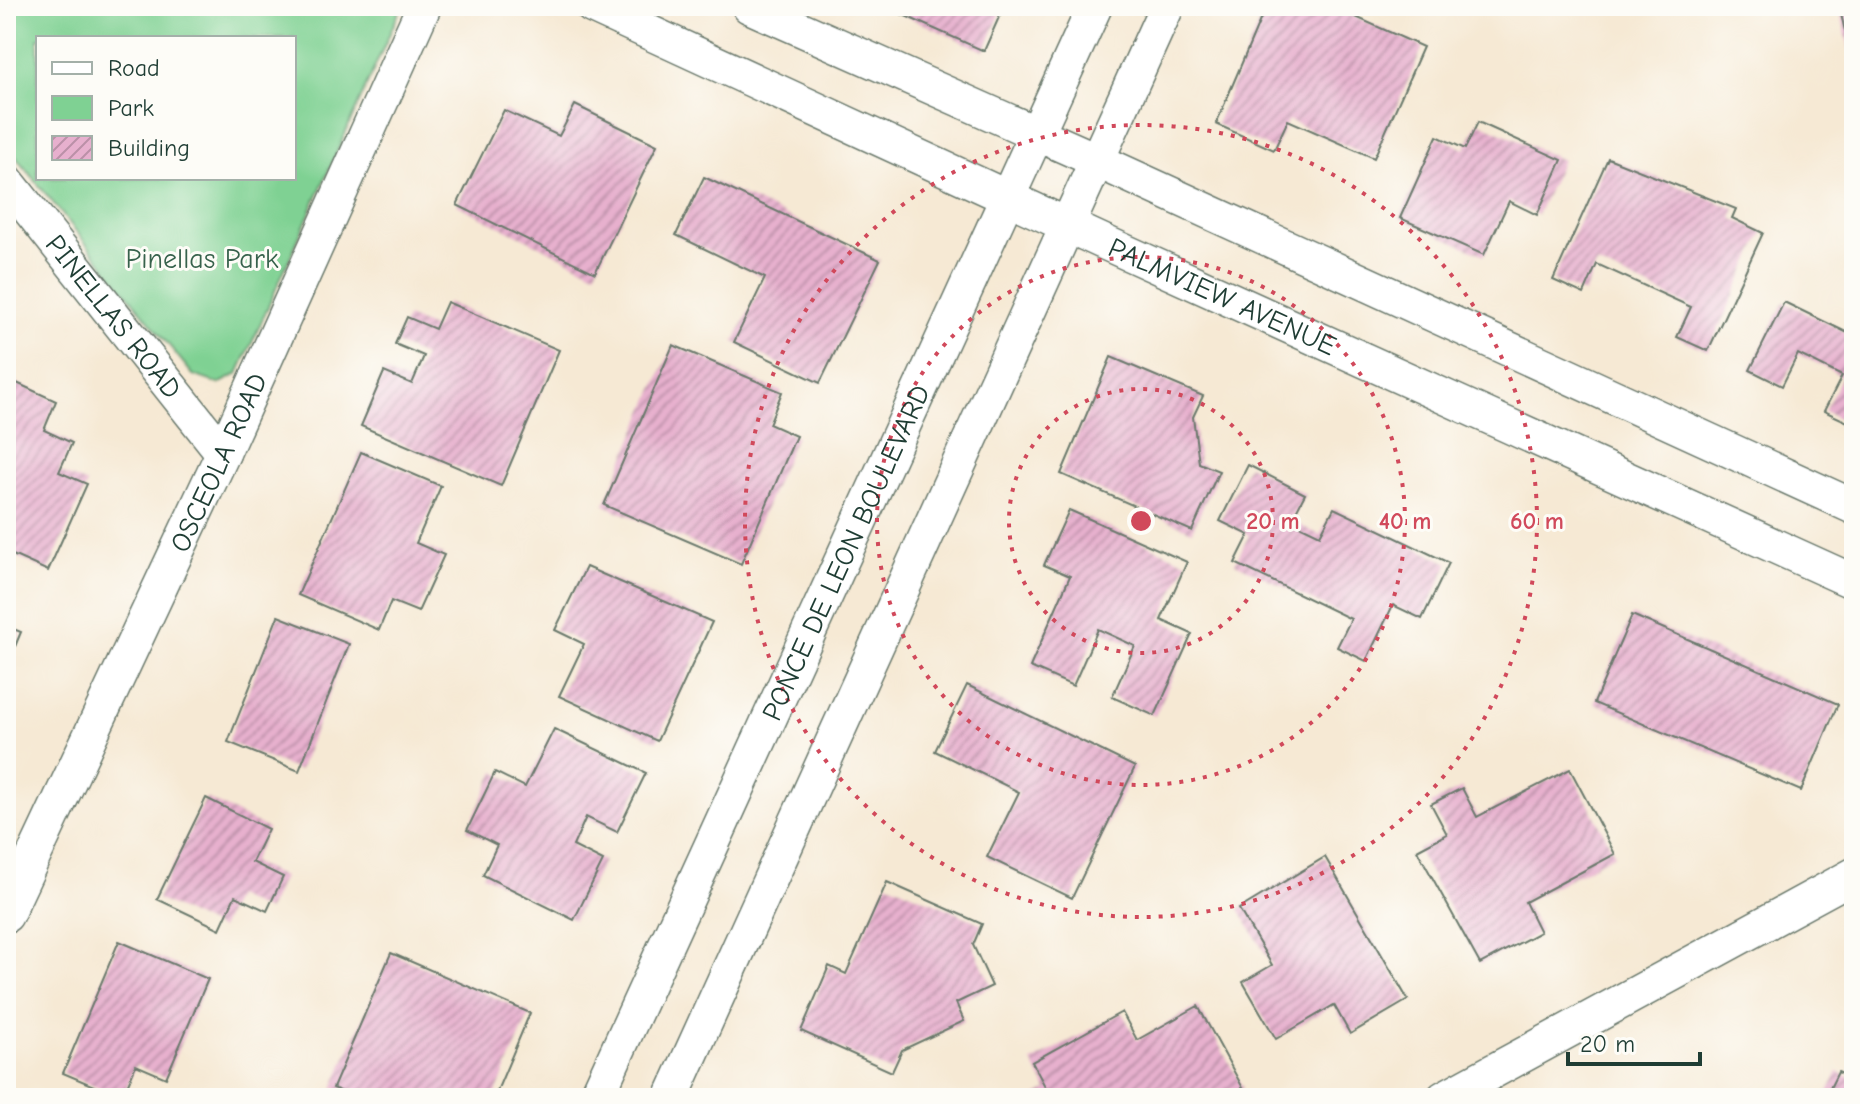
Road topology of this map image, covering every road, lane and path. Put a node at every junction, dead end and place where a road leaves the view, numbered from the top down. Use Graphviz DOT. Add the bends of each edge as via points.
graph roads {
  1 [pos="424,6"];
  2 [pos="592,6"];
  3 [pos="749,6"];
  4 [pos="1095,6"];
  5 [pos="1167,6"];
  6 [pos="1036,134"];
  7 [pos="1096,160"];
  8 [pos="6,180"];
  9 [pos="1008,198"];
  10 [pos="1067,225"];
  11 [pos="223,453"];
  12 [pos="1854,507"];
  13 [pos="1854,582"];
  14 [pos="1854,875"];
  15 [pos="6,915"];
  16 [pos="596,1098"];
  17 [pos="671,1098"];
  18 [pos="1444,1098"];
  1 -- 11 [label="street, OSCEOLA ROAD"];
  2 -- 9 [label="street, PALMVIEW AVENUE"];
  3 -- 6 [label="street"];
  4 -- 6 [label="street, PONCE DE LEON BOULEVARD"];
  5 -- 7 [label="street"];
  6 -- 7 [label="street"];
  6 -- 9 [label="street, PONCE DE LEON BOULEVARD"];
  7 -- 10 [label="street"];
  7 -- 12 [label="street"];
  8 -- 11 [label="street, PINELLAS ROAD"];
  9 -- 10 [label="street, PALMVIEW AVENUE"];
  9 -- 16 [label="street, PONCE DE LEON BOULEVARD"];
  10 -- 13 [label="street, PALMVIEW AVENUE"];
  10 -- 17 [label="street"];
  11 -- 15 [label="street, OSCEOLA ROAD"];
  14 -- 18 [label="street"];
}
